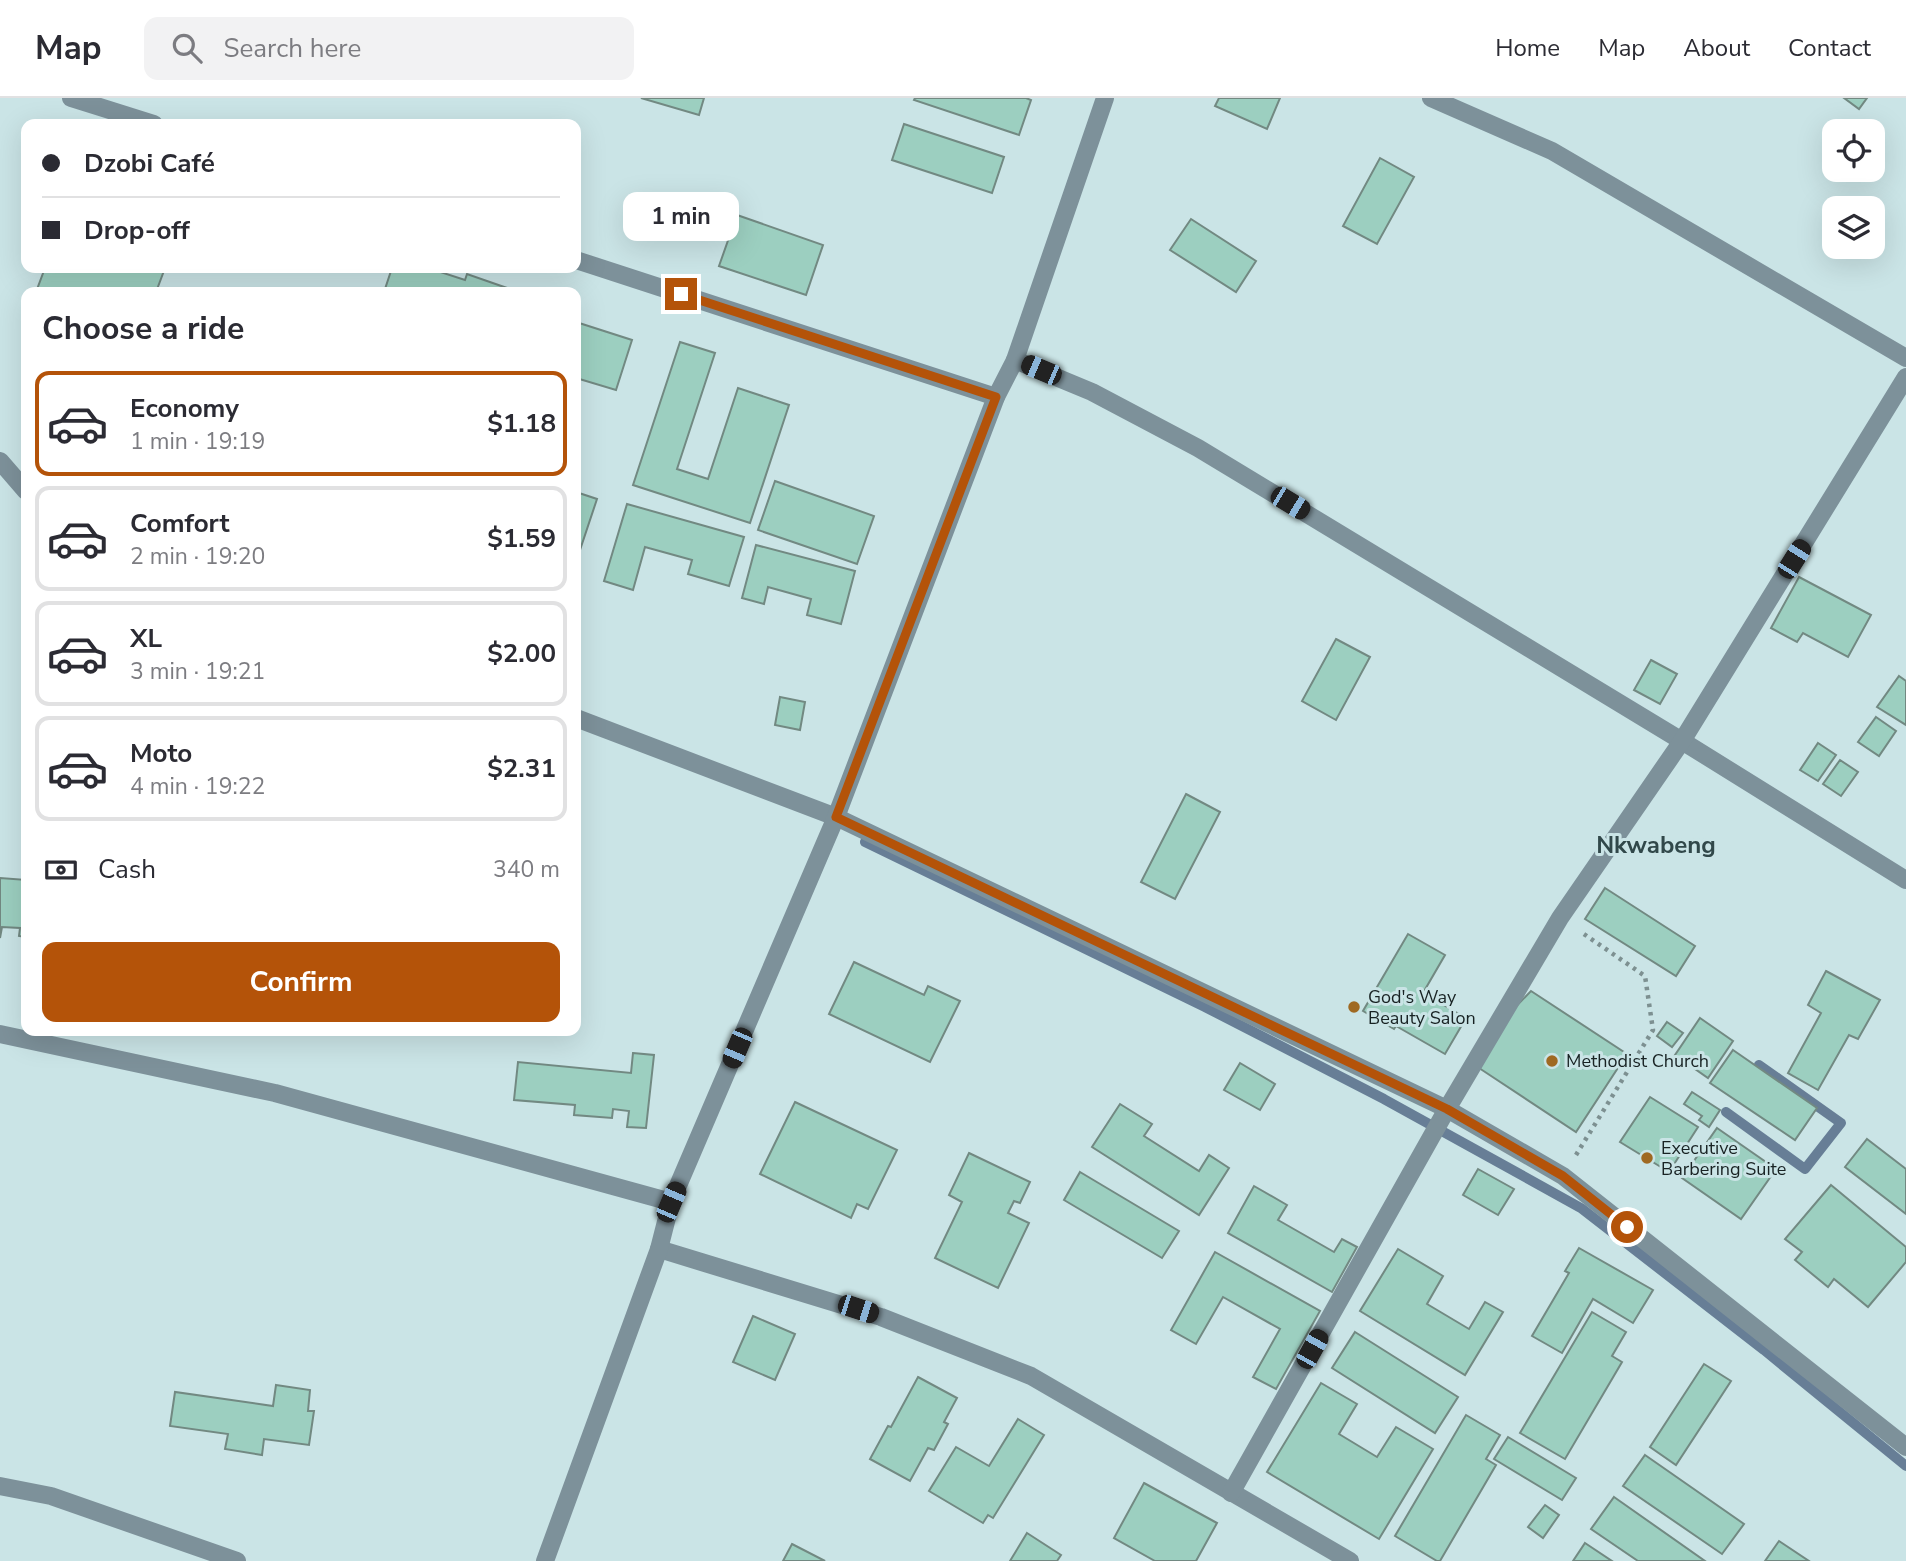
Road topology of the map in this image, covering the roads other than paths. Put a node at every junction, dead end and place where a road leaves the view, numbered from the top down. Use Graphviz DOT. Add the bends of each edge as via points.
graph roads {
  1 [pos="71,98"];
  2 [pos="1105,98"];
  3 [pos="1431,98"];
  4 [pos="138,119"];
  5 [pos="581,262"];
  6 [pos="1906,358"];
  7 [pos="1015,360"];
  8 [pos="1906,377"];
  9 [pos="996,397"];
  10 [pos="0,461"];
  11 [pos="21,485"];
  12 [pos="581,720"];
  13 [pos="1682,741"];
  14 [pos="836,817"];
  15 [pos="1906,880"];
  16 [pos="0,1034"];
  17 [pos="21,1036"];
  18 [pos="25,1036"];
  19 [pos="62,1039"];
  20 [pos="1447,1109"];
  21 [pos="671,1202"];
  22 [pos="659,1249"];
  23 [pos="1906,1447"];
  24 [pos="0,1486"];
  25 [pos="1231,1493"];
  26 [pos="237,1561"];
  27 [pos="545,1561"];
  28 [pos="1350,1561"];
  1 -- 4 [label="street"];
  2 -- 7 [label="street"];
  3 -- 6 [label="street" via="1552,151"];
  5 -- 9 [label="street"];
  7 -- 9 [label="street"];
  7 -- 13 [label="street" via="1092,392 1198,447"];
  8 -- 13 [label="street"];
  9 -- 14 [label="street"];
  10 -- 11 [label="street"];
  12 -- 14 [label="street"];
  13 -- 15 [label="street"];
  13 -- 20 [label="street" via="1560,918"];
  14 -- 20 [label="street"];
  14 -- 21 [label="street"];
  16 -- 17 [label="street"];
  18 -- 19 [label="street"];
  19 -- 21 [label="street"];
  20 -- 23 [label="street" via="1563,1176"];
  20 -- 25 [label="street"];
  21 -- 22 [label="street"];
  22 -- 25 [label="street" via="881,1317 1031,1376"];
  22 -- 27 [label="street"];
  24 -- 26 [label="street" via="51,1496"];
  25 -- 28 [label="street"];
}
